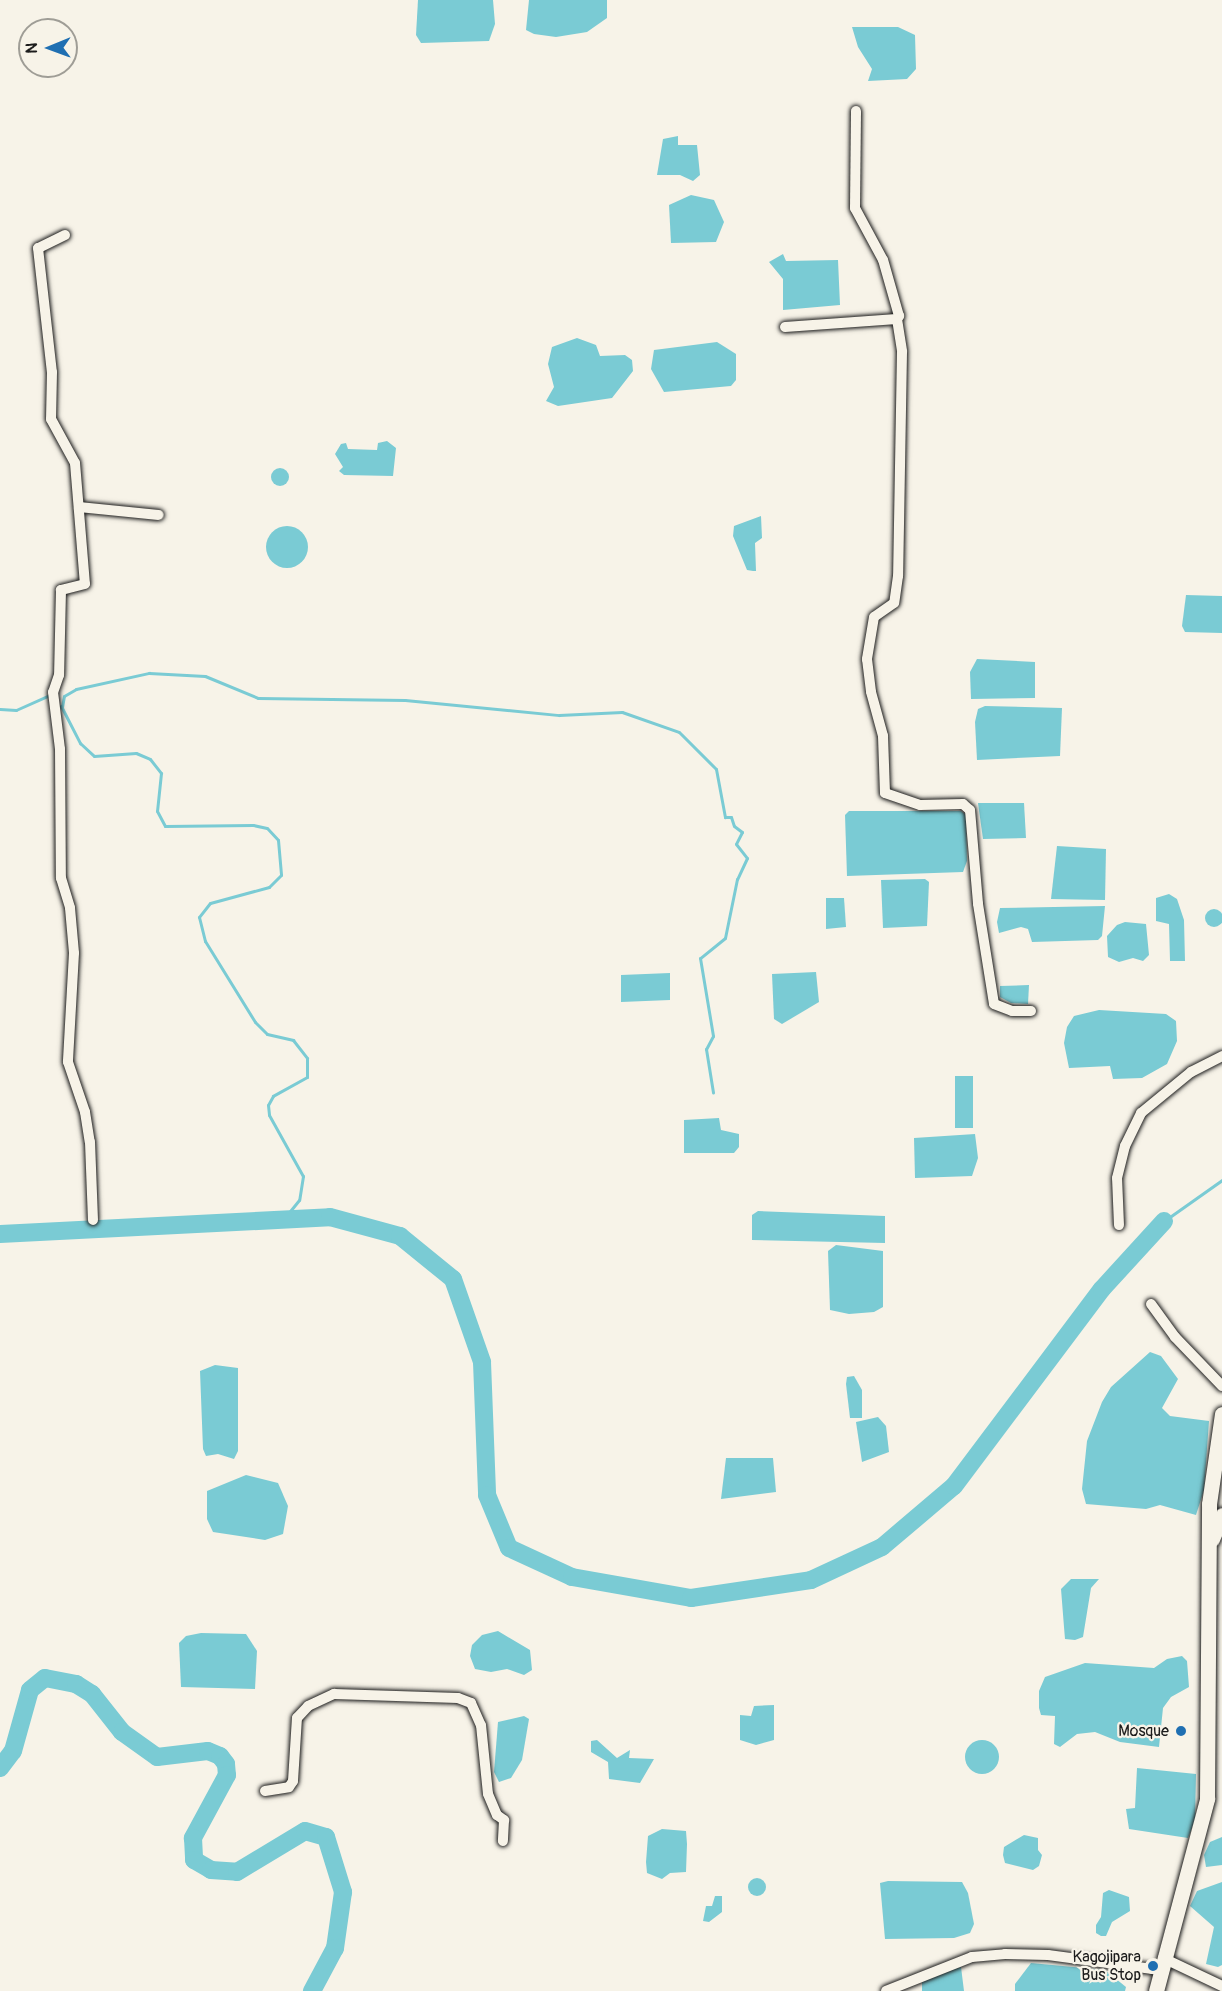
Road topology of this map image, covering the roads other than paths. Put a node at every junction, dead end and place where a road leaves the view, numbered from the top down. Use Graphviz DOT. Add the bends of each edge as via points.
graph roads {
  1 [pos="856,111"];
  2 [pos="65,235"];
  3 [pos="897,319"];
  4 [pos="785,327"];
  5 [pos="80,507"];
  6 [pos="159,515"];
  7 [pos="1031,1011"];
  8 [pos="1222,1056"];
  9 [pos="93,1220"];
  10 [pos="1119,1226"];
  11 [pos="1151,1304"];
  12 [pos="1222,1386"];
  13 [pos="1222,1414"];
  14 [pos="1222,1515"];
  15 [pos="1210,1545"];
  16 [pos="265,1791"];
  17 [pos="503,1841"];
  18 [pos="1161,1964"];
  19 [pos="1222,1986"];
  20 [pos="886,1991"];
  21 [pos="1156,1991"];
  1 -- 3 [label="street" via="855,208 883,260"];
  2 -- 5 [label="street" via="38,248 52,372 51,419 75,463"];
  3 -- 4 [label="street"];
  3 -- 7 [label="street" via="902,352 898,576 894,603 874,617 867,659 883,736 885,793 920,805 963,804 970,810 978,904 994,1004 1012,1011"];
  5 -- 6 [label="street"];
  5 -- 9 [label="street" via="85,584 61,590 59,675 53,692 60,749 61,878 70,908 74,953 68,1062 85,1112 90,1142"];
  8 -- 10 [label="street" via="1191,1072 1141,1113 1125,1146 1117,1178"];
  11 -- 12 [label="street" via="1181,1344"];
  13 -- 15 [label="highway" via="1209,1504"];
  14 -- 15 [label="highway"];
  15 -- 18 [label="highway" via="1207,1799"];
  16 -- 17 [label="street" via="289,1787 293,1780 297,1718 308,1706 334,1694 458,1698 471,1703 481,1725 488,1794 497,1815 504,1820"];
  18 -- 19 [label="street"];
  18 -- 20 [label="street" via="1048,1955 972,1957"];
  18 -- 21 [label="highway"];
}
